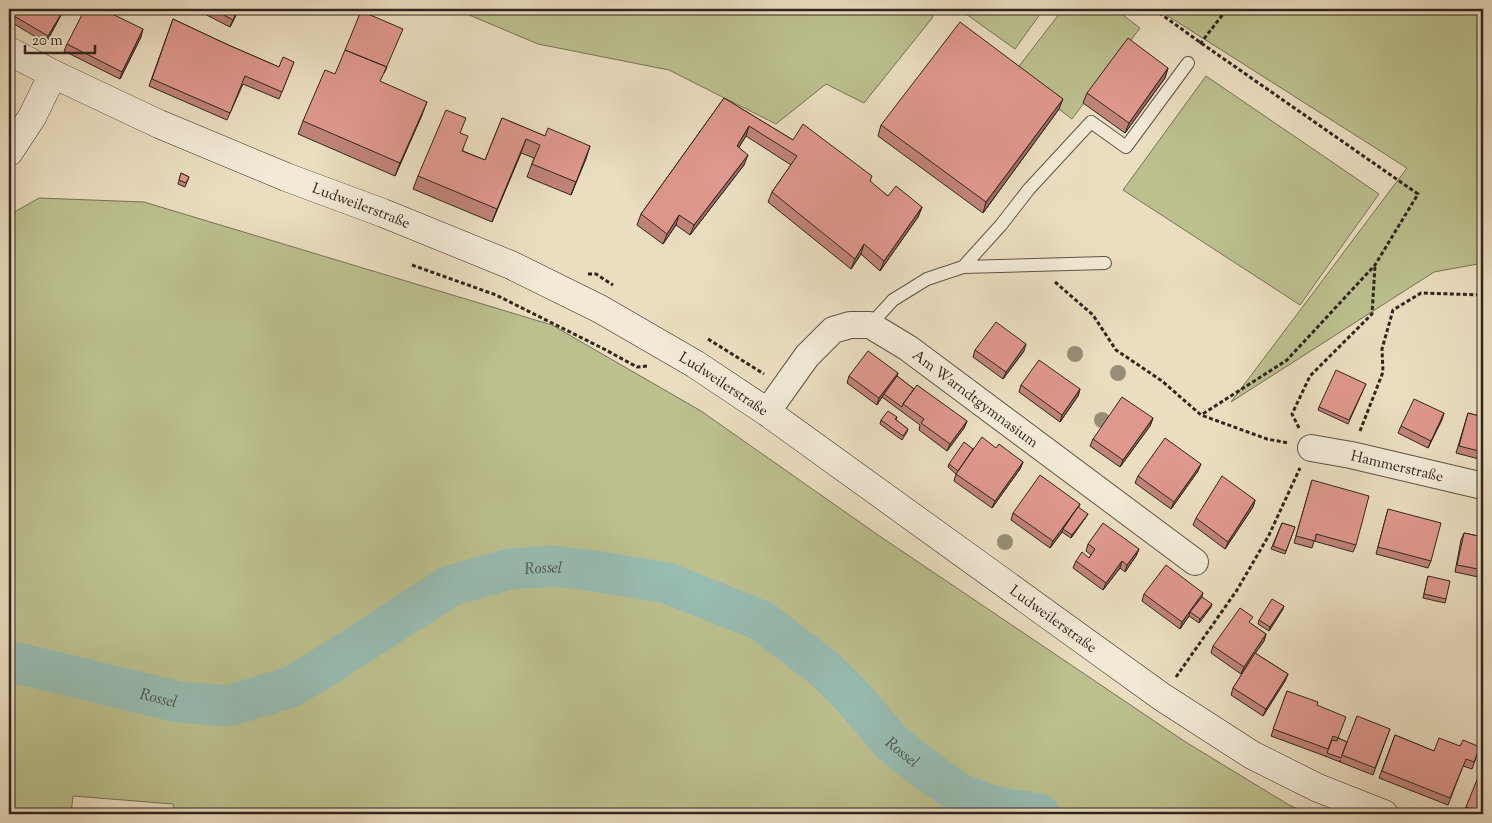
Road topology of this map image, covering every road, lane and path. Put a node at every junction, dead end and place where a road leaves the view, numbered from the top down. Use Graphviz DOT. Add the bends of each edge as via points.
graph roads {
  1 [pos="1154,9"];
  2 [pos="1227,9"];
  3 [pos="1201,43"];
  4 [pos="9,51"];
  5 [pos="1188,63"];
  6 [pos="53,74"];
  7 [pos="9,152"];
  8 [pos="1105,263"];
  9 [pos="412,265"];
  10 [pos="1376,265"];
  11 [pos="963,267"];
  12 [pos="1064,289"];
  13 [pos="1483,295"];
  14 [pos="870,325"];
  15 [pos="712,342"];
  16 [pos="629,363"];
  17 [pos="785,387"];
  18 [pos="767,412"];
  19 [pos="1201,415"];
  20 [pos="1311,448"];
  21 [pos="1351,456"];
  22 [pos="1483,486"];
  23 [pos="1195,562"];
  24 [pos="1162,697"];
  25 [pos="1384,814"];
  1 -- 3 [label="path"];
  2 -- 3 [label="path"];
  3 -- 5 [label="path"];
  3 -- 10 [label="path" via="1418,194"];
  4 -- 6 [label="main road, Ludweilerstraße"];
  5 -- 11 [label="lane" via="1126,147 1091,122"];
  6 -- 7 [label="main road"];
  6 -- 18 [label="main road, Ludweilerstraße" via="159,124 286,177 511,265 600,309 694,364"];
  8 -- 11 [label="lane"];
  9 -- 16 [label="path" via="496,295"];
  10 -- 19 [label="path" via="1287,360"];
  10 -- 20 [label="path" via="1372,314 1310,376 1292,414"];
  11 -- 14 [label="lane" via="927,279 893,300"];
  12 -- 19 [label="path" via="1093,314 1116,350 1162,381"];
  13 -- 21 [label="path" via="1421,293 1393,310 1382,349 1383,372"];
  14 -- 17 [label="street" via="850,324 833,330 807,356"];
  14 -- 23 [label="street, Am Warndtgymnasium" via="908,348"];
  15 -- 17 [label="path"];
  17 -- 18 [label="street"];
  18 -- 24 [label="main road, Ludweilerstraße"];
  19 -- 20 [label="path" via="1267,439"];
  20 -- 21 [label="street, Hammerstraße"];
  20 -- 24 [label="path" via="1269,535 1237,590"];
  21 -- 22 [label="street, Hammerstraße"];
  24 -- 25 [label="main road, Ludweilerstraße" via="1252,755 1318,788"];
}
